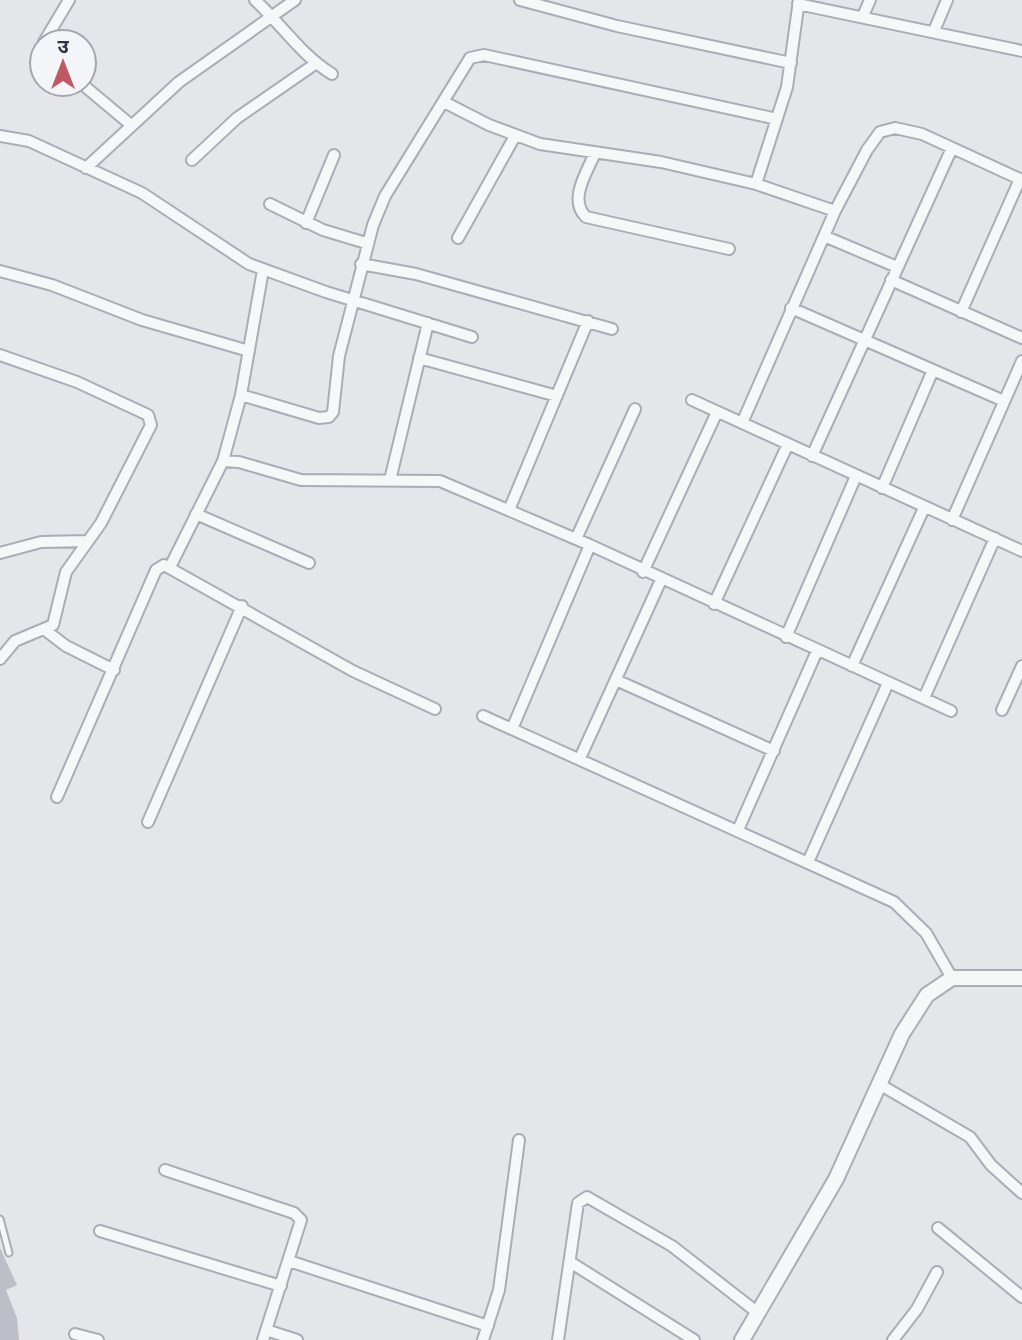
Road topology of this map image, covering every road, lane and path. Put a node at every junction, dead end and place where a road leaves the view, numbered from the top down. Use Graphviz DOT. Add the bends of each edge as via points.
graph roads {
  1 [pos="69,0"];
  2 [pos="256,0"];
  3 [pos="295,0"];
  4 [pos="520,0"];
  5 [pos="870,0"];
  6 [pos="947,0"];
  7 [pos="798,2"];
  8 [pos="271,15"];
  9 [pos="863,16"];
  10 [pos="52,28"];
  11 [pos="934,31"];
  12 [pos="1022,51"];
  13 [pos="791,63"];
  14 [pos="315,64"];
  15 [pos="332,74"];
  16 [pos="98,97"];
  17 [pos="444,102"];
  18 [pos="777,119"];
  19 [pos="131,125"];
  20 [pos="516,135"];
  21 [pos="0,136"];
  22 [pos="952,148"];
  23 [pos="595,153"];
  24 [pos="334,155"];
  25 [pos="192,160"];
  26 [pos="86,168"];
  27 [pos="1021,179"];
  28 [pos="756,184"];
  29 [pos="270,204"];
  30 [pos="835,211"];
  31 [pos="306,223"];
  32 [pos="824,236"];
  33 [pos="458,238"];
  34 [pos="366,243"];
  35 [pos="729,249"];
  36 [pos="361,264"];
  37 [pos="897,267"];
  38 [pos="263,270"];
  39 [pos="0,271"];
  40 [pos="891,280"];
  41 [pos="353,299"];
  42 [pos="791,308"];
  43 [pos="961,312"];
  44 [pos="588,321"];
  45 [pos="428,323"];
  46 [pos="612,329"];
  47 [pos="472,337"];
  48 [pos="1022,338"];
  49 [pos="864,339"];
  50 [pos="249,351"];
  51 [pos="0,355"];
  52 [pos="419,358"];
  53 [pos="1022,361"];
  54 [pos="933,370"];
  55 [pos="241,395"];
  56 [pos="556,396"];
  57 [pos="692,400"];
  58 [pos="1004,401"];
  59 [pos="635,409"];
  60 [pos="717,412"];
  61 [pos="742,423"];
  62 [pos="788,444"];
  63 [pos="812,456"];
  64 [pos="223,461"];
  65 [pos="856,476"];
  66 [pos="390,480"];
  67 [pos="882,488"];
  68 [pos="924,508"];
  69 [pos="509,510"];
  70 [pos="196,514"];
  71 [pos="952,520"];
  72 [pos="995,538"];
  73 [pos="576,539"];
  74 [pos="88,541"];
  75 [pos="590,545"];
  76 [pos="1021,548"];
  77 [pos="0,553"];
  78 [pos="309,563"];
  79 [pos="170,567"];
  80 [pos="643,572"];
  81 [pos="661,580"];
  82 [pos="714,604"];
  83 [pos="242,606"];
  84 [pos="45,630"];
  85 [pos="786,637"];
  86 [pos="817,651"];
  87 [pos="0,659"];
  88 [pos="852,666"];
  89 [pos="1022,666"];
  90 [pos="114,670"];
  91 [pos="616,680"];
  92 [pos="888,682"];
  93 [pos="924,698"];
  94 [pos="435,709"];
  95 [pos="1002,709"];
  96 [pos="951,710"];
  97 [pos="483,716"];
  98 [pos="512,729"];
  99 [pos="774,751"];
  100 [pos="580,758"];
  101 [pos="57,797"];
  102 [pos="148,822"];
  103 [pos="738,830"];
  104 [pos="808,862"];
  105 [pos="952,978"];
  106 [pos="1022,978"];
  107 [pos="879,1084"];
  108 [pos="519,1140"];
  109 [pos="165,1170"];
  110 [pos="1022,1193"];
  111 [pos="0,1219"];
  112 [pos="938,1228"];
  113 [pos="100,1231"];
  114 [pos="9,1253"];
  115 [pos="289,1261"];
  116 [pos="569,1262"];
  117 [pos="937,1272"];
  118 [pos="281,1286"];
  119 [pos="1022,1297"];
  120 [pos="758,1313"];
  121 [pos="488,1326"];
  122 [pos="75,1334"];
  123 [pos="264,1335"];
  124 [pos="746,1338"];
  125 [pos="98,1340"];
  126 [pos="297,1340"];
  127 [pos="483,1340"];
  128 [pos="558,1340"];
  129 [pos="694,1340"];
  130 [pos="893,1340"];
  1 -- 10 [label="street"];
  2 -- 8 [label="street"];
  3 -- 8 [label="street"];
  4 -- 13 [label="street"];
  5 -- 9 [label="street"];
  6 -- 11 [label="street"];
  7 -- 9 [label="street"];
  7 -- 13 [label="street"];
  8 -- 14 [label="street" via="286,37"];
  8 -- 19 [label="street" via="179,82"];
  9 -- 11 [label="street"];
  11 -- 12 [label="street"];
  13 -- 18 [label="street"];
  14 -- 15 [label="street"];
  14 -- 25 [label="street" via="237,118"];
  16 -- 19 [label="street"];
  17 -- 18 [label="street" via="470,58 484,55"];
  17 -- 20 [label="street"];
  17 -- 34 [label="street" via="385,197"];
  18 -- 28 [label="street"];
  19 -- 26 [label="street"];
  20 -- 23 [label="street"];
  20 -- 33 [label="street"];
  21 -- 26 [label="street" via="29,141"];
  22 -- 27 [label="street"];
  22 -- 30 [label="street" via="907,129 880,132"];
  22 -- 37 [label="street"];
  23 -- 28 [label="street" via="661,162"];
  23 -- 35 [label="street" via="578,199 586,217"];
  24 -- 31 [label="street"];
  26 -- 38 [label="street" via="142,193 225,250"];
  27 -- 43 [label="street"];
  28 -- 30 [label="street"];
  29 -- 31 [label="street"];
  30 -- 32 [label="street"];
  31 -- 34 [label="street"];
  32 -- 37 [label="street"];
  32 -- 42 [label="street"];
  34 -- 36 [label="street"];
  36 -- 41 [label="street"];
  36 -- 44 [label="street" via="416,274"];
  37 -- 40 [label="street"];
  38 -- 41 [label="street"];
  38 -- 50 [label="street"];
  39 -- 50 [label="street"];
  40 -- 43 [label="street"];
  40 -- 49 [label="street"];
  41 -- 45 [label="street"];
  41 -- 55 [label="street" via="340,356 336,405 329,417 318,418"];
  42 -- 49 [label="street"];
  42 -- 61 [label="street"];
  43 -- 48 [label="street"];
  44 -- 46 [label="street"];
  44 -- 56 [label="street"];
  45 -- 47 [label="street"];
  45 -- 52 [label="street"];
  49 -- 54 [label="street"];
  49 -- 63 [label="street"];
  50 -- 55 [label="street"];
  51 -- 74 [label="street" via="77,382 148,415 148,432"];
  52 -- 56 [label="street"];
  52 -- 66 [label="street"];
  53 -- 58 [label="street"];
  54 -- 58 [label="street"];
  54 -- 67 [label="street"];
  55 -- 64 [label="street"];
  56 -- 69 [label="street"];
  57 -- 60 [label="street"];
  58 -- 71 [label="street"];
  59 -- 73 [label="street"];
  60 -- 61 [label="street"];
  60 -- 80 [label="street"];
  61 -- 62 [label="street"];
  62 -- 63 [label="street"];
  62 -- 82 [label="street"];
  63 -- 65 [label="street"];
  64 -- 66 [label="street" via="301,480"];
  64 -- 70 [label="street"];
  65 -- 67 [label="street"];
  65 -- 85 [label="street"];
  66 -- 69 [label="street" via="440,481"];
  67 -- 68 [label="street"];
  68 -- 71 [label="street"];
  68 -- 88 [label="street"];
  69 -- 73 [label="street"];
  70 -- 78 [label="street"];
  70 -- 79 [label="street"];
  71 -- 72 [label="street"];
  72 -- 76 [label="street"];
  72 -- 93 [label="street"];
  73 -- 75 [label="street"];
  74 -- 77 [label="street" via="41,542"];
  74 -- 84 [label="street" via="65,572 58,611 53,625"];
  75 -- 80 [label="street"];
  75 -- 98 [label="street"];
  79 -- 83 [label="street"];
  79 -- 90 [label="street" via="156,570"];
  80 -- 81 [label="street"];
  81 -- 82 [label="street"];
  81 -- 91 [label="street"];
  82 -- 85 [label="street"];
  83 -- 94 [label="street" via="353,671"];
  83 -- 102 [label="street"];
  84 -- 87 [label="street" via="15,641"];
  84 -- 90 [label="street"];
  85 -- 86 [label="street"];
  86 -- 88 [label="street"];
  86 -- 99 [label="street"];
  88 -- 92 [label="street"];
  89 -- 95 [label="street"];
  90 -- 101 [label="street"];
  91 -- 99 [label="street"];
  91 -- 100 [label="street"];
  92 -- 93 [label="street"];
  92 -- 104 [label="street"];
  93 -- 96 [label="street"];
  97 -- 98 [label="street"];
  98 -- 100 [label="street"];
  99 -- 103 [label="street"];
  100 -- 103 [label="street"];
  103 -- 104 [label="street"];
  104 -- 105 [label="street" via="894,902 939,952"];
  105 -- 106 [label="street"];
  105 -- 107 [label="street" via="927,995 913,1012"];
  107 -- 110 [label="street" via="970,1136 990,1165"];
  107 -- 120 [label="street" via="836,1179"];
  108 -- 121 [label="street" via="499,1290"];
  109 -- 115 [label="street" via="299,1216 301,1226"];
  111 -- 114 [label="lane"];
  112 -- 119 [label="street"];
  113 -- 118 [label="street"];
  115 -- 118 [label="street"];
  115 -- 121 [label="street"];
  116 -- 120 [label="street" via="579,1203 582,1198 592,1198 672,1246"];
  116 -- 128 [label="street"];
  116 -- 129 [label="street"];
  117 -- 130 [label="street"];
  118 -- 123 [label="street"];
  120 -- 124 [label="street"];
  121 -- 127 [label="street"];
  122 -- 125 [label="street"];
  123 -- 126 [label="street"];
}
